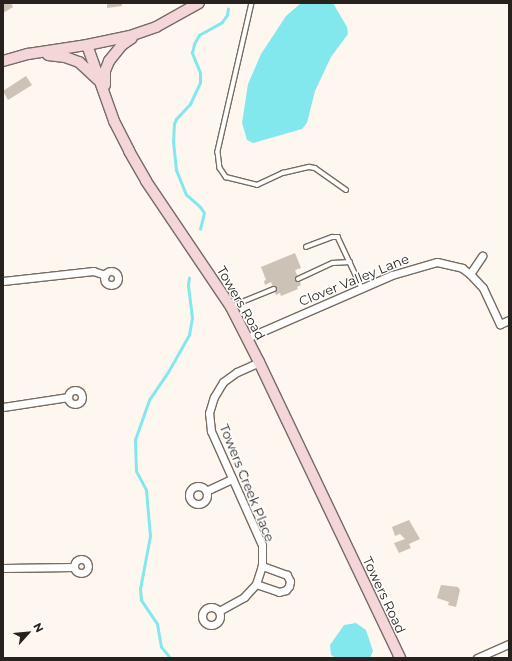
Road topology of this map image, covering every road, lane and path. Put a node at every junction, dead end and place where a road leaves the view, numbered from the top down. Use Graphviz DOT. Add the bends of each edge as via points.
graph roads {
  1 [pos="199,3"];
  2 [pos="252,3"];
  3 [pos="142,32"];
  4 [pos="87,45"];
  5 [pos="28,54"];
  6 [pos="3,61"];
  7 [pos="102,86"];
  8 [pos="108,103"];
  9 [pos="346,190"];
  10 [pos="306,248"];
  11 [pos="482,256"];
  12 [pos="350,262"];
  13 [pos="470,274"];
  14 [pos="105,275"];
  15 [pos="298,279"];
  16 [pos="3,281"];
  17 [pos="362,288"];
  18 [pos="274,289"];
  19 [pos="231,307"];
  20 [pos="509,320"];
  21 [pos="247,338"];
  22 [pos="259,362"];
  23 [pos="68,398"];
  24 [pos="3,407"];
  25 [pos="232,479"];
  26 [pos="206,491"];
  27 [pos="262,566"];
  28 [pos="74,567"];
  29 [pos="3,568"];
  30 [pos="256,584"];
  31 [pos="219,611"];
  32 [pos="509,644"];
  33 [pos="400,658"];
  34 [pos="477,658"];
  1 -- 3 [label="main road"];
  2 -- 9 [label="lane" via="218,152 220,168 226,177 256,185 283,173 315,168"];
  3 -- 4 [label="main road"];
  3 -- 8 [label="main road" via="122,45 107,66 104,77"];
  4 -- 5 [label="main road"];
  4 -- 7 [label="main road, Towers Road"];
  5 -- 6 [label="main road"];
  5 -- 7 [label="main road" via="73,59 86,66"];
  7 -- 8 [label="main road, Towers Road"];
  8 -- 19 [label="main road, Towers Road" via="114,121 146,181"];
  10 -- 12 [label="lane" via="338,237"];
  11 -- 13 [label="street"];
  12 -- 15 [label="lane" via="333,263"];
  12 -- 17 [label="lane"];
  13 -- 17 [label="street, Clover Valley Lane" via="462,268 437,262"];
  13 -- 20 [label="street, Clover Valley Lane" via="483,288 500,324"];
  14 -- 16 [label="street" via="93,271"];
  17 -- 21 [label="street, Clover Valley Lane"];
  18 -- 19 [label="lane"];
  19 -- 21 [label="main road, Towers Road"];
  21 -- 22 [label="main road, Towers Road"];
  22 -- 25 [label="street, Towers Creek Place" via="223,382 214,396 209,413 211,431"];
  22 -- 33 [label="main road, Towers Road"];
  23 -- 24 [label="street"];
  25 -- 26 [label="street"];
  25 -- 27 [label="street, Towers Creek Place" via="262,545"];
  27 -- 30 [label="street, Towers Creek Place"];
  27 -- 30 [label="street" via="287,575 289,586 279,592"];
  28 -- 29 [label="street"];
  30 -- 31 [label="street, Towers Creek Place" via="244,597"];
  32 -- 34 [label="street"];
}
